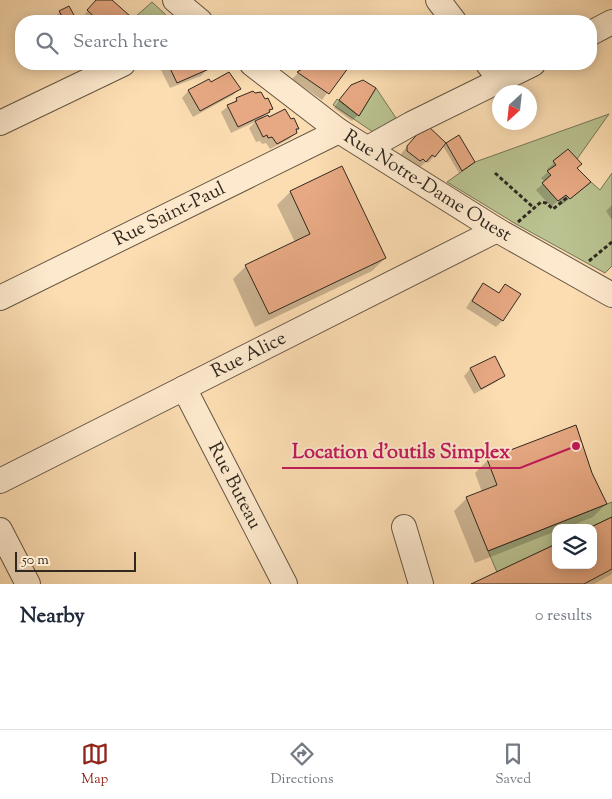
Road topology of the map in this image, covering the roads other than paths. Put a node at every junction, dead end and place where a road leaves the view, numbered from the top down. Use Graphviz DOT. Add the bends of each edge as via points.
graph roads {
  1 [pos="174,0"];
  2 [pos="438,0"];
  3 [pos="193,15"];
  4 [pos="449,15"];
  5 [pos="612,22"];
  6 [pos="597,30"];
  7 [pos="110,70"];
  8 [pos="260,70"];
  9 [pos="494,72"];
  10 [pos="0,123"];
  11 [pos="339,131"];
  12 [pos="368,148"];
  13 [pos="506,227"];
  14 [pos="612,295"];
  15 [pos="0,298"];
  16 [pos="184,388"];
  17 [pos="0,481"];
  18 [pos="404,527"];
  19 [pos="0,530"];
  20 [pos="28,584"];
  21 [pos="285,584"];
  22 [pos="421,584"];
  1 -- 3 [label="street"];
  2 -- 4 [label="street"];
  5 -- 6 [label="street"];
  7 -- 10 [label="street"];
  8 -- 11 [label="street, Rue Notre-Dame Ouest"];
  9 -- 12 [label="street"];
  11 -- 12 [label="street, Rue Notre-Dame Ouest"];
  11 -- 15 [label="street, Rue Saint-Paul"];
  12 -- 13 [label="street, Rue Notre-Dame Ouest"];
  13 -- 14 [label="street, Rue Notre-Dame Ouest"];
  13 -- 16 [label="street, Rue Alice"];
  16 -- 17 [label="street, Rue Alice"];
  16 -- 21 [label="street, Rue Buteau"];
  18 -- 22 [label="street"];
  19 -- 20 [label="street"];
}
